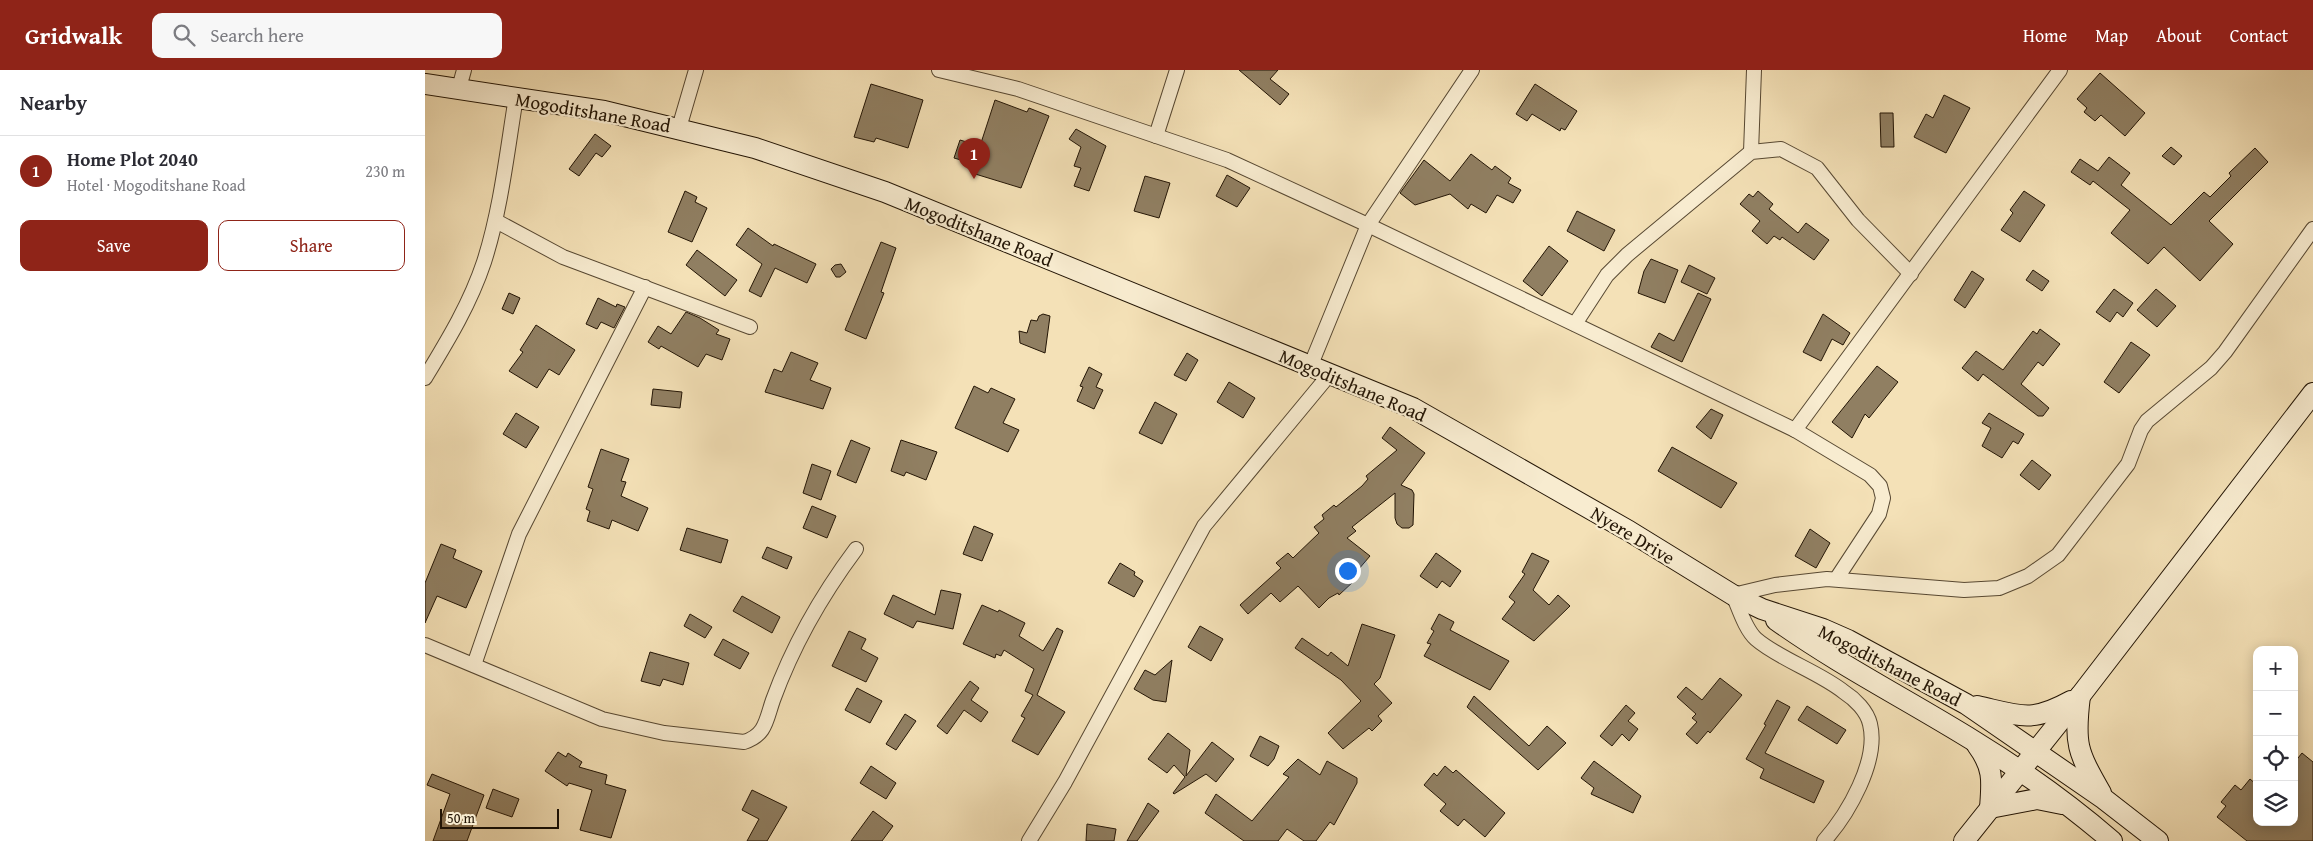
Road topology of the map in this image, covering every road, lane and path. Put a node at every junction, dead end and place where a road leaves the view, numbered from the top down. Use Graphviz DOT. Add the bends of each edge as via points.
graph roads {
  1 [pos="696,70"];
  2 [pos="939,70"];
  3 [pos="1177,70"];
  4 [pos="1472,70"];
  5 [pos="1754,70"];
  6 [pos="2060,70"];
  7 [pos="462,79"];
  8 [pos="425,84"];
  9 [pos="516,97"];
  10 [pos="679,128"];
  11 [pos="1157,136"];
  12 [pos="1751,152"];
  13 [pos="496,221"];
  14 [pos="1368,225"];
  15 [pos="2313,229"];
  16 [pos="1911,274"];
  17 [pos="645,287"];
  18 [pos="1575,324"];
  19 [pos="750,327"];
  20 [pos="1310,367"];
  21 [pos="1329,375"];
  22 [pos="425,378"];
  23 [pos="2313,393"];
  24 [pos="1795,430"];
  25 [pos="1505,459"];
  26 [pos="856,549"];
  27 [pos="1837,578"];
  28 [pos="1733,595"];
  29 [pos="1761,609"];
  30 [pos="425,645"];
  31 [pos="474,665"];
  32 [pos="2079,696"];
  33 [pos="1966,704"];
  34 [pos="1974,741"];
  35 [pos="2036,751"];
  36 [pos="2020,771"];
  37 [pos="2105,799"];
  38 [pos="2071,807"];
  39 [pos="1990,808"];
  40 [pos="1029,841"];
  41 [pos="1825,841"];
  42 [pos="1964,841"];
  43 [pos="2112,841"];
  44 [pos="2158,841"];
  1 -- 10 [label="street"];
  2 -- 11 [label="street" via="1018,89"];
  3 -- 11 [label="street"];
  4 -- 14 [label="street"];
  5 -- 12 [label="street"];
  6 -- 16 [label="street"];
  7 -- 8 [label="main road, Mogoditshane Road"];
  7 -- 9 [label="main road, Mogoditshane Road"];
  9 -- 10 [label="main road, Mogoditshane Road" via="604,111"];
  9 -- 13 [label="street"];
  10 -- 20 [label="main road, Mogoditshane Road" via="755,148 885,192"];
  11 -- 14 [label="street" via="1227,160"];
  12 -- 16 [label="street" via="1781,148 1817,168 1859,220"];
  12 -- 18 [label="street" via="1627,255 1607,275"];
  13 -- 17 [label="street" via="563,257"];
  13 -- 22 [label="street" via="471,294"];
  14 -- 18 [label="street"];
  14 -- 20 [label="street"];
  15 -- 27 [label="street" via="2225,352 2211,368 2147,421 2128,464 2058,555 2028,576 1999,588 1964,590"];
  16 -- 24 [label="street"];
  17 -- 19 [label="street"];
  17 -- 31 [label="street" via="519,534"];
  18 -- 24 [label="street"];
  20 -- 21 [label="main road, Mogoditshane Road"];
  21 -- 25 [label="main road, Mogoditshane Road" via="1413,408"];
  21 -- 40 [label="street" via="1205,526 1065,782"];
  23 -- 32 [label="main road"];
  24 -- 27 [label="street" via="1870,475 1880,486 1883,498 1879,514"];
  25 -- 28 [label="main road, Nyere Drive"];
  26 -- 31 [label="street" via="810,616 784,670 764,728 755,738 744,742 664,733 602,719"];
  27 -- 28 [label="street" via="1784,584"];
  28 -- 29 [label="main road, Nyere Drive"];
  28 -- 41 [label="street" via="1755,638 1844,691 1863,709 1871,724 1871,753 1859,787 1842,820"];
  29 -- 33 [label="main road, Mogoditshane Road" via="1848,640"];
  29 -- 34 [label="main road, Mogoditshane Road" via="1812,645"];
  30 -- 31 [label="street"];
  32 -- 33 [label="main road" via="2049,713 2029,717"];
  32 -- 35 [label="main road"];
  32 -- 37 [label="main road" via="2077,745 2084,764"];
  33 -- 35 [label="main road, Mogoditshane Road"];
  34 -- 36 [label="main road, Mogoditshane Road"];
  34 -- 39 [label="main road" via="1991,770"];
  35 -- 36 [label="main road"];
  35 -- 37 [label="main road, Mogoditshane Road"];
  36 -- 38 [label="main road, Mogoditshane Road"];
  36 -- 39 [label="main road"];
  37 -- 44 [label="main road, Mogoditshane Road"];
  38 -- 39 [label="main road" via="2037,798"];
  38 -- 43 [label="main road, Mogoditshane Road"];
  39 -- 42 [label="main road"];
}
